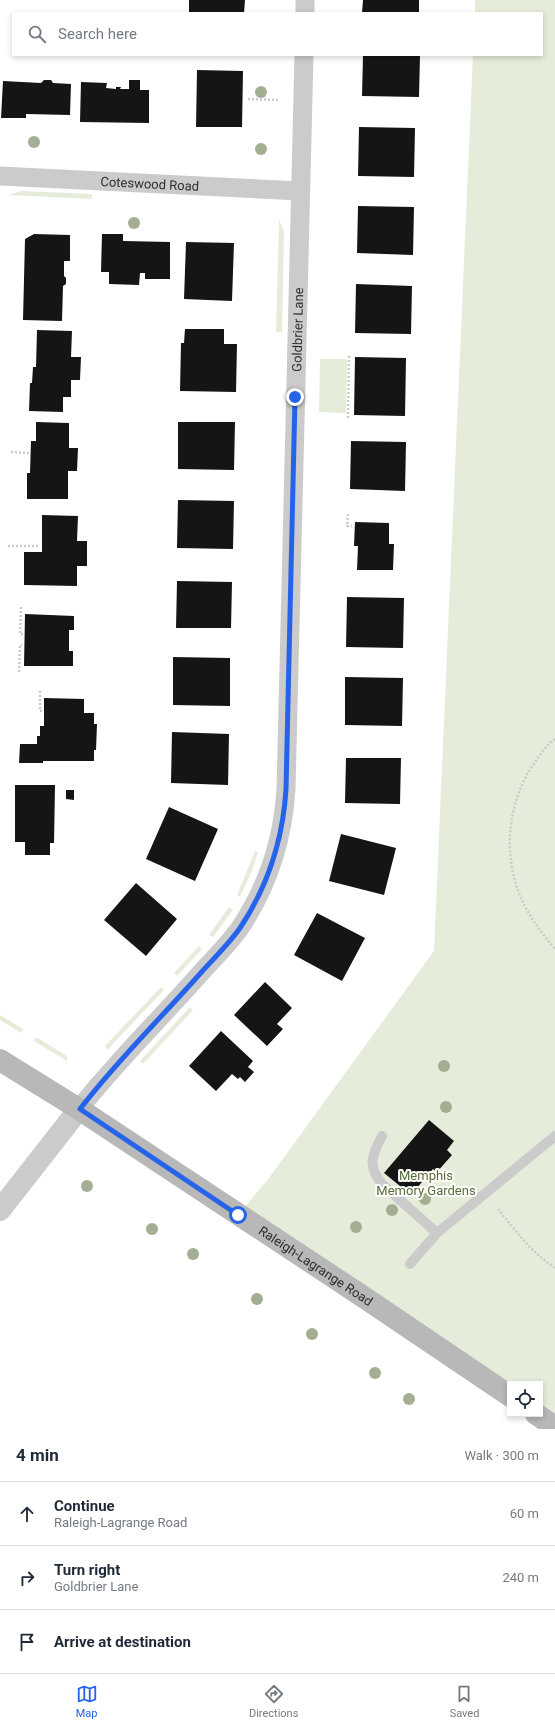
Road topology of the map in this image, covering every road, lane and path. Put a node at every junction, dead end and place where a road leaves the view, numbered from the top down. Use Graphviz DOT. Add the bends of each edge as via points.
graph roads {
  1 [pos="305,0"];
  2 [pos="305,12"];
  3 [pos="304,56"];
  4 [pos="248,99"];
  5 [pos="280,100"];
  6 [pos="0,176"];
  7 [pos="300,190"];
  8 [pos="349,354"];
  9 [pos="349,380"];
  10 [pos="354,380"];
  11 [pos="349,393"];
  12 [pos="354,393"];
  13 [pos="348,418"];
  14 [pos="11,452"];
  15 [pos="29,453"];
  16 [pos="348,514"];
  17 [pos="352,526"];
  18 [pos="8,546"];
  19 [pos="40,546"];
  20 [pos="20,607"];
  21 [pos="23,634"];
  22 [pos="22,645"];
  23 [pos="19,672"];
  24 [pos="40,691"];
  25 [pos="42,711"];
  26 [pos="555,739"];
  27 [pos="555,949"];
  28 [pos="0,1060"];
  29 [pos="80,1109"];
  30 [pos="382,1136"];
  31 [pos="555,1136"];
  32 [pos="498,1209"];
  33 [pos="0,1210"];
  34 [pos="437,1233"];
  35 [pos="410,1264"];
  36 [pos="555,1268"];
  37 [pos="507,1394"];
  38 [pos="540,1417"];
  39 [pos="555,1427"];
  1 -- 2 [label="street"];
  3 -- 7 [label="street, Goldbrier Lane"];
  4 -- 5 [label="path"];
  6 -- 7 [label="street, Coteswood Road"];
  7 -- 29 [label="street, Goldbrier Lane" via="286,789 280,835 265,882 233,937 113,1068"];
  8 -- 9 [label="path"];
  9 -- 10 [label="path"];
  9 -- 11 [label="path"];
  11 -- 12 [label="path"];
  11 -- 13 [label="path"];
  14 -- 15 [label="path"];
  16 -- 17 [label="path" via="347,526"];
  18 -- 19 [label="path"];
  20 -- 21 [label="path" via="20,634"];
  22 -- 23 [label="path"];
  24 -- 25 [label="path"];
  26 -- 27 [label="path" via="526,774 517,794 510,840 511,863 519,892 530,916"];
  28 -- 29 [label="main road, Raleigh-Lagrange Road"];
  29 -- 33 [label="street"];
  29 -- 37 [label="main road, Raleigh-Lagrange Road"];
  30 -- 34 [label="lane" via="373,1155 375,1176"];
  31 -- 34 [label="lane"];
  32 -- 36 [label="path" via="520,1236"];
  34 -- 35 [label="lane"];
  38 -- 39 [label="main road"];
}
